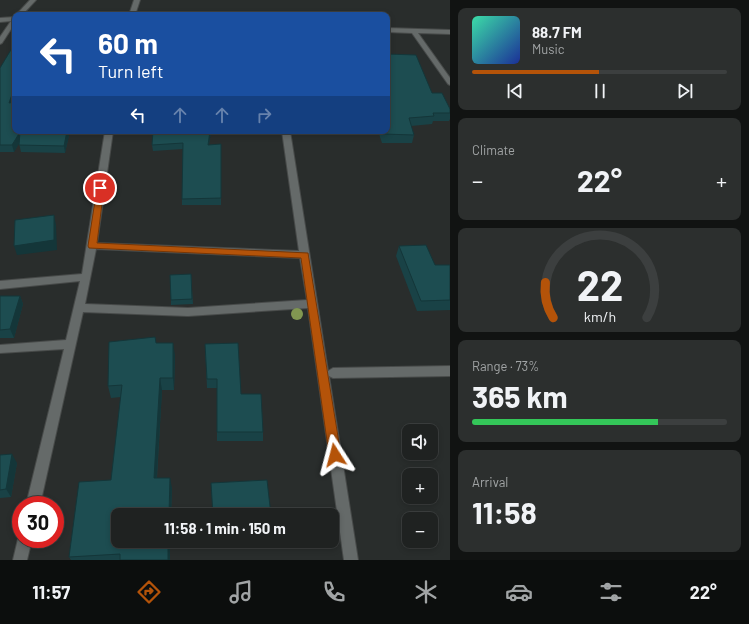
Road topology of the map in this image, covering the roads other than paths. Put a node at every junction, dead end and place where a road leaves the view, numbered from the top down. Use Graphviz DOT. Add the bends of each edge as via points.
graph roads {
  1 [pos="33,0"];
  2 [pos="138,0"];
  3 [pos="22,12"];
  4 [pos="133,12"];
  5 [pos="12,19"];
  6 [pos="0,20"];
  7 [pos="12,24"];
  8 [pos="390,30"];
  9 [pos="415,32"];
  10 [pos="450,32"];
  11 [pos="390,33"];
  12 [pos="0,42"];
  13 [pos="450,83"];
  14 [pos="108,134"];
  15 [pos="286,134"];
  16 [pos="92,246"];
  17 [pos="305,255"];
  18 [pos="86,277"];
  19 [pos="0,285"];
  20 [pos="312,304"];
  21 [pos="79,308"];
  22 [pos="70,344"];
  23 [pos="0,349"];
  24 [pos="450,372"];
  25 [pos="333,373"];
  26 [pos="35,496"];
  27 [pos="23,548"];
  28 [pos="20,560"];
  29 [pos="351,560"];
  1 -- 3 [label="street"];
  2 -- 4 [label="street"];
  5 -- 6 [label="street"];
  7 -- 12 [label="street"];
  8 -- 9 [label="street"];
  9 -- 10 [label="street"];
  9 -- 11 [label="street"];
  9 -- 13 [label="street"];
  14 -- 16 [label="street"];
  15 -- 17 [label="street"];
  16 -- 17 [label="street"];
  16 -- 18 [label="street"];
  17 -- 20 [label="street"];
  18 -- 19 [label="street"];
  18 -- 21 [label="street"];
  20 -- 21 [label="street" via="188,312"];
  20 -- 29 [label="street"];
  21 -- 22 [label="street"];
  22 -- 23 [label="street"];
  22 -- 26 [label="street"];
  24 -- 25 [label="street"];
  27 -- 28 [label="street"];
}
